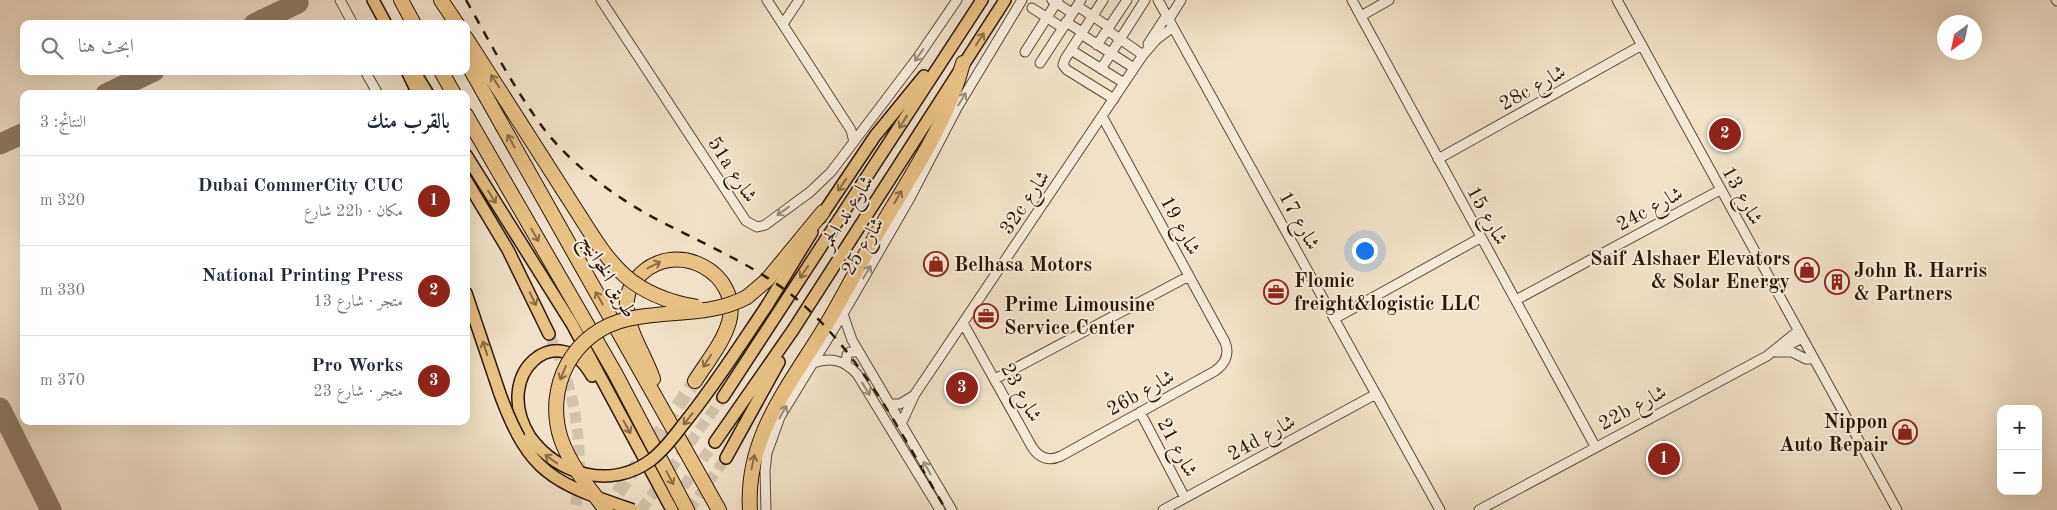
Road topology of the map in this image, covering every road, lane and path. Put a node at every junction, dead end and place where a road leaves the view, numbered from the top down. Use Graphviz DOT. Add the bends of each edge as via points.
graph roads {
  1 [pos="335,0"];
  2 [pos="340,0"];
  3 [pos="373,0"];
  4 [pos="401,0"];
  5 [pos="432,0"];
  6 [pos="441,0"];
  7 [pos="601,0"];
  8 [pos="767,0"];
  9 [pos="799,0"];
  10 [pos="957,0"];
  11 [pos="982,0"];
  12 [pos="1004,0"];
  13 [pos="1022,0"];
  14 [pos="1102,0"];
  15 [pos="1127,0"];
  16 [pos="1145,0"];
  17 [pos="1181,0"];
  18 [pos="1352,0"];
  19 [pos="1389,0"];
  20 [pos="1617,0"];
  21 [pos="1055,1"];
  22 [pos="1162,2"];
  23 [pos="1077,6"];
  24 [pos="1032,8"];
  25 [pos="1092,16"];
  26 [pos="1361,16"];
  27 [pos="1047,17"];
  28 [pos="346,20"];
  29 [pos="351,20"];
  30 [pos="384,20"];
  31 [pos="412,20"];
  32 [pos="444,20"];
  33 [pos="454,20"];
  34 [pos="1169,20"];
  35 [pos="782,24"];
  36 [pos="1065,25"];
  37 [pos="1108,29"];
  38 [pos="1081,33"];
  39 [pos="1120,40"];
  40 [pos="470,44"];
  41 [pos="1098,45"];
  42 [pos="1642,45"];
  43 [pos="1071,50"];
  44 [pos="947,51"];
  45 [pos="1024,52"];
  46 [pos="1144,53"];
  47 [pos="1111,54"];
  48 [pos="964,63"];
  49 [pos="1040,63"];
  50 [pos="470,68"];
  51 [pos="1134,68"];
  52 [pos="1101,69"];
  53 [pos="368,75"];
  54 [pos="373,75"];
  55 [pos="409,75"];
  56 [pos="416,75"];
  57 [pos="443,75"];
  58 [pos="1124,84"];
  59 [pos="376,90"];
  60 [pos="382,90"];
  61 [pos="416,90"];
  62 [pos="426,90"];
  63 [pos="452,90"];
  64 [pos="1114,98"];
  65 [pos="1102,116"];
  66 [pos="842,118"];
  67 [pos="470,122"];
  68 [pos="865,127"];
  69 [pos="854,142"];
  70 [pos="1438,159"];
  71 [pos="470,161"];
  72 [pos="470,187"];
  73 [pos="1720,190"];
  74 [pos="823,212"];
  75 [pos="1480,238"];
  76 [pos="1189,276"];
  77 [pos="1516,300"];
  78 [pos="470,305"];
  79 [pos="710,309"];
  80 [pos="843,314"];
  81 [pos="1334,319"];
  82 [pos="963,324"];
  83 [pos="794,330"];
  84 [pos="549,334"];
  85 [pos="1800,334"];
  86 [pos="859,352"];
  87 [pos="1227,352"];
  88 [pos="1771,354"];
  89 [pos="1814,359"];
  90 [pos="813,363"];
  91 [pos="846,364"];
  92 [pos="995,379"];
  93 [pos="695,381"];
  94 [pos="915,394"];
  95 [pos="1376,394"];
  96 [pos="723,398"];
  97 [pos="612,400"];
  98 [pos="658,401"];
  99 [pos="890,404"];
  100 [pos="1140,412"];
  101 [pos="901,424"];
  102 [pos="715,442"];
  103 [pos="1595,446"];
  104 [pos="1061,456"];
  105 [pos="726,458"];
  106 [pos="1185,498"];
  107 [pos="606,510"];
  108 [pos="633,510"];
  109 [pos="672,510"];
  110 [pos="687,510"];
  111 [pos="719,510"];
  112 [pos="750,510"];
  113 [pos="766,510"];
  114 [pos="940,510"];
  115 [pos="952,510"];
  116 [pos="1163,510"];
  117 [pos="1440,510"];
  118 [pos="1479,510"];
  119 [pos="1897,510"];
  1 -- 28 [label="street"];
  2 -- 29 [label="street"];
  3 -- 30 [label="main road"];
  4 -- 31 [label="highway"];
  5 -- 32 [label="highway"];
  6 -- 33 [label="highway"];
  69 -- 7 [label="street, 51a شارع, one-way" via="825,179 765,225 753,227"];
  8 -- 35 [label="street"];
  9 -- 35 [label="street"];
  10 -- 68 [label="street, 51a شارع, one-way"];
  11 -- 44 [label="main road, شارع ند الحمر"];
  48 -- 12 [label="main road, شارع ند الحمر, one-way"];
  80 -- 13 [label="street, شارع 25, one-way" via="916,189 957,108"];
  14 -- 25 [label="street"];
  15 -- 37 [label="street"];
  16 -- 39 [label="street"];
  17 -- 34 [label="street, 32c شارع"];
  18 -- 26 [label="street, شارع 15"];
  19 -- 26 [label="street"];
  20 -- 42 [label="street, شارع 13"];
  21 -- 23 [label="street"];
  21 -- 27 [label="street"];
  22 -- 34 [label="street, شارع 17"];
  23 -- 25 [label="street"];
  23 -- 36 [label="street"];
  24 -- 27 [label="street"];
  25 -- 37 [label="street"];
  25 -- 38 [label="street"];
  26 -- 70 [label="street, شارع 15"];
  27 -- 36 [label="street"];
  27 -- 45 [label="street"];
  34 -- 46 [label="street, 32c شارع"];
  34 -- 46 [label="street, 32c شارع" via="1151,37"];
  34 -- 81 [label="street, شارع 17"];
  35 -- 66 [label="street"];
  36 -- 38 [label="street"];
  36 -- 49 [label="street"];
  37 -- 39 [label="street"];
  37 -- 41 [label="street"];
  38 -- 41 [label="street"];
  38 -- 43 [label="street"];
  39 -- 46 [label="street"];
  39 -- 47 [label="street"];
  79 -- 40 [label="highway, one-way, bridge" via="660,298 641,289 613,266"];
  41 -- 47 [label="street"];
  42 -- 70 [label="street, 28c شارع"];
  42 -- 73 [label="street, شارع 13"];
  43 -- 52 [label="street"];
  43 -- 64 [label="street" via="1063,62 1064,68"];
  44 -- 74 [label="main road, one-way" via="875,136"];
  44 -- 96 [label="main road, شارع ند الحمر, one-way"];
  46 -- 51 [label="street, 32c شارع"];
  47 -- 51 [label="street"];
  47 -- 52 [label="street"];
  48 -- 83 [label="main road, شارع ند الحمر"];
  112 -- 48 [label="highway, one-way" via="752,465 767,421 836,309 923,153 952,99"];
  98 -- 50 [label="highway, طريق الخوانيج, one-way"];
  51 -- 58 [label="street, 32c شارع"];
  52 -- 58 [label="street"];
  53 -- 59 [label="street"];
  54 -- 60 [label="street"];
  55 -- 61 [label="main road"];
  56 -- 62 [label="main road"];
  57 -- 63 [label="highway"];
  58 -- 64 [label="street, 32c شارع"];
  64 -- 65 [label="street, 32c شارع"];
  65 -- 76 [label="street, شارع 19"];
  65 -- 82 [label="street, 32c شارع"];
  66 -- 68 [label="street"];
  66 -- 69 [label="street"];
  67 -- 110 [label="highway, one-way" via="614,373"];
  68 -- 69 [label="street, 51a شارع"];
  70 -- 75 [label="street, شارع 15"];
  71 -- 97 [label="main road, one-way" via="572,324"];
  72 -- 84 [label="main road, one-way" via="508,250"];
  73 -- 77 [label="street, 24c شارع"];
  73 -- 85 [label="street, شارع 13"];
  74 -- 79 [label="highway, bridge" via="767,280 747,297 729,306"];
  74 -- 97 [label="main road, one-way, bridge" via="766,307 692,414 659,453 644,464 617,474 583,474 557,463 546,456 530,437 518,410 518,386 530,363 545,354 562,351 577,358 589,370 602,393"];
  75 -- 77 [label="street, شارع 15"];
  75 -- 81 [label="street"];
  76 -- 87 [label="street, شارع 19" via="1225,342"];
  76 -- 92 [label="street"];
  77 -- 103 [label="street, شارع 15"];
  108 -- 78 [label="main road, one-way, bridge" via="579,492 545,470 529,455 518,438 500,394"];
  79 -- 107 [label="highway, one-way, bridge" via="636,317 609,324 586,338 565,368 556,404 559,431 569,457"];
  80 -- 86 [label="street"];
  80 -- 90 [label="street, شارع 25"];
  81 -- 95 [label="street, شارع 17"];
  82 -- 92 [label="street, شارع 23"];
  82 -- 94 [label="street, 32c شارع"];
  83 -- 102 [label="main road, شارع ند الحمر"];
  83 -- 105 [label="main road" via="765,390"];
  85 -- 88 [label="street, 22b شارع"];
  85 -- 89 [label="street, شارع 13"];
  86 -- 91 [label="street" via="850,352"];
  86 -- 99 [label="street"];
  87 -- 100 [label="street, 26b شارع" via="1219,368"];
  88 -- 89 [label="street" via="1792,352"];
  88 -- 103 [label="street, 22b شارع"];
  89 -- 119 [label="street, شارع 13"];
  90 -- 91 [label="street" via="830,359"];
  113 -- 90 [label="street, شارع 25, one-way" via="764,472 773,434"];
  91 -- 114 [label="street, one-way" via="860,380"];
  92 -- 104 [label="street, شارع 23" via="1036,454 1050,460"];
  98 -- 93 [label="highway, one-way" via="650,369 630,325 627,297 646,269 668,259 692,261 704,266 722,284 730,307 725,331"];
  94 -- 99 [label="street" via="900,404"];
  94 -- 101 [label="street, 32c شارع"];
  95 -- 106 [label="street, 24d شارع"];
  95 -- 117 [label="street, شارع 17"];
  97 -- 109 [label="main road, one-way"];
  98 -- 111 [label="highway, طريق الخوانيج"];
  99 -- 101 [label="street"];
  100 -- 104 [label="street, 26b شارع"];
  100 -- 106 [label="street, شارع 21"];
  115 -- 101 [label="street, one-way"];
  103 -- 118 [label="street, 22b شارع"];
  106 -- 116 [label="street, 24d شارع"];
}
